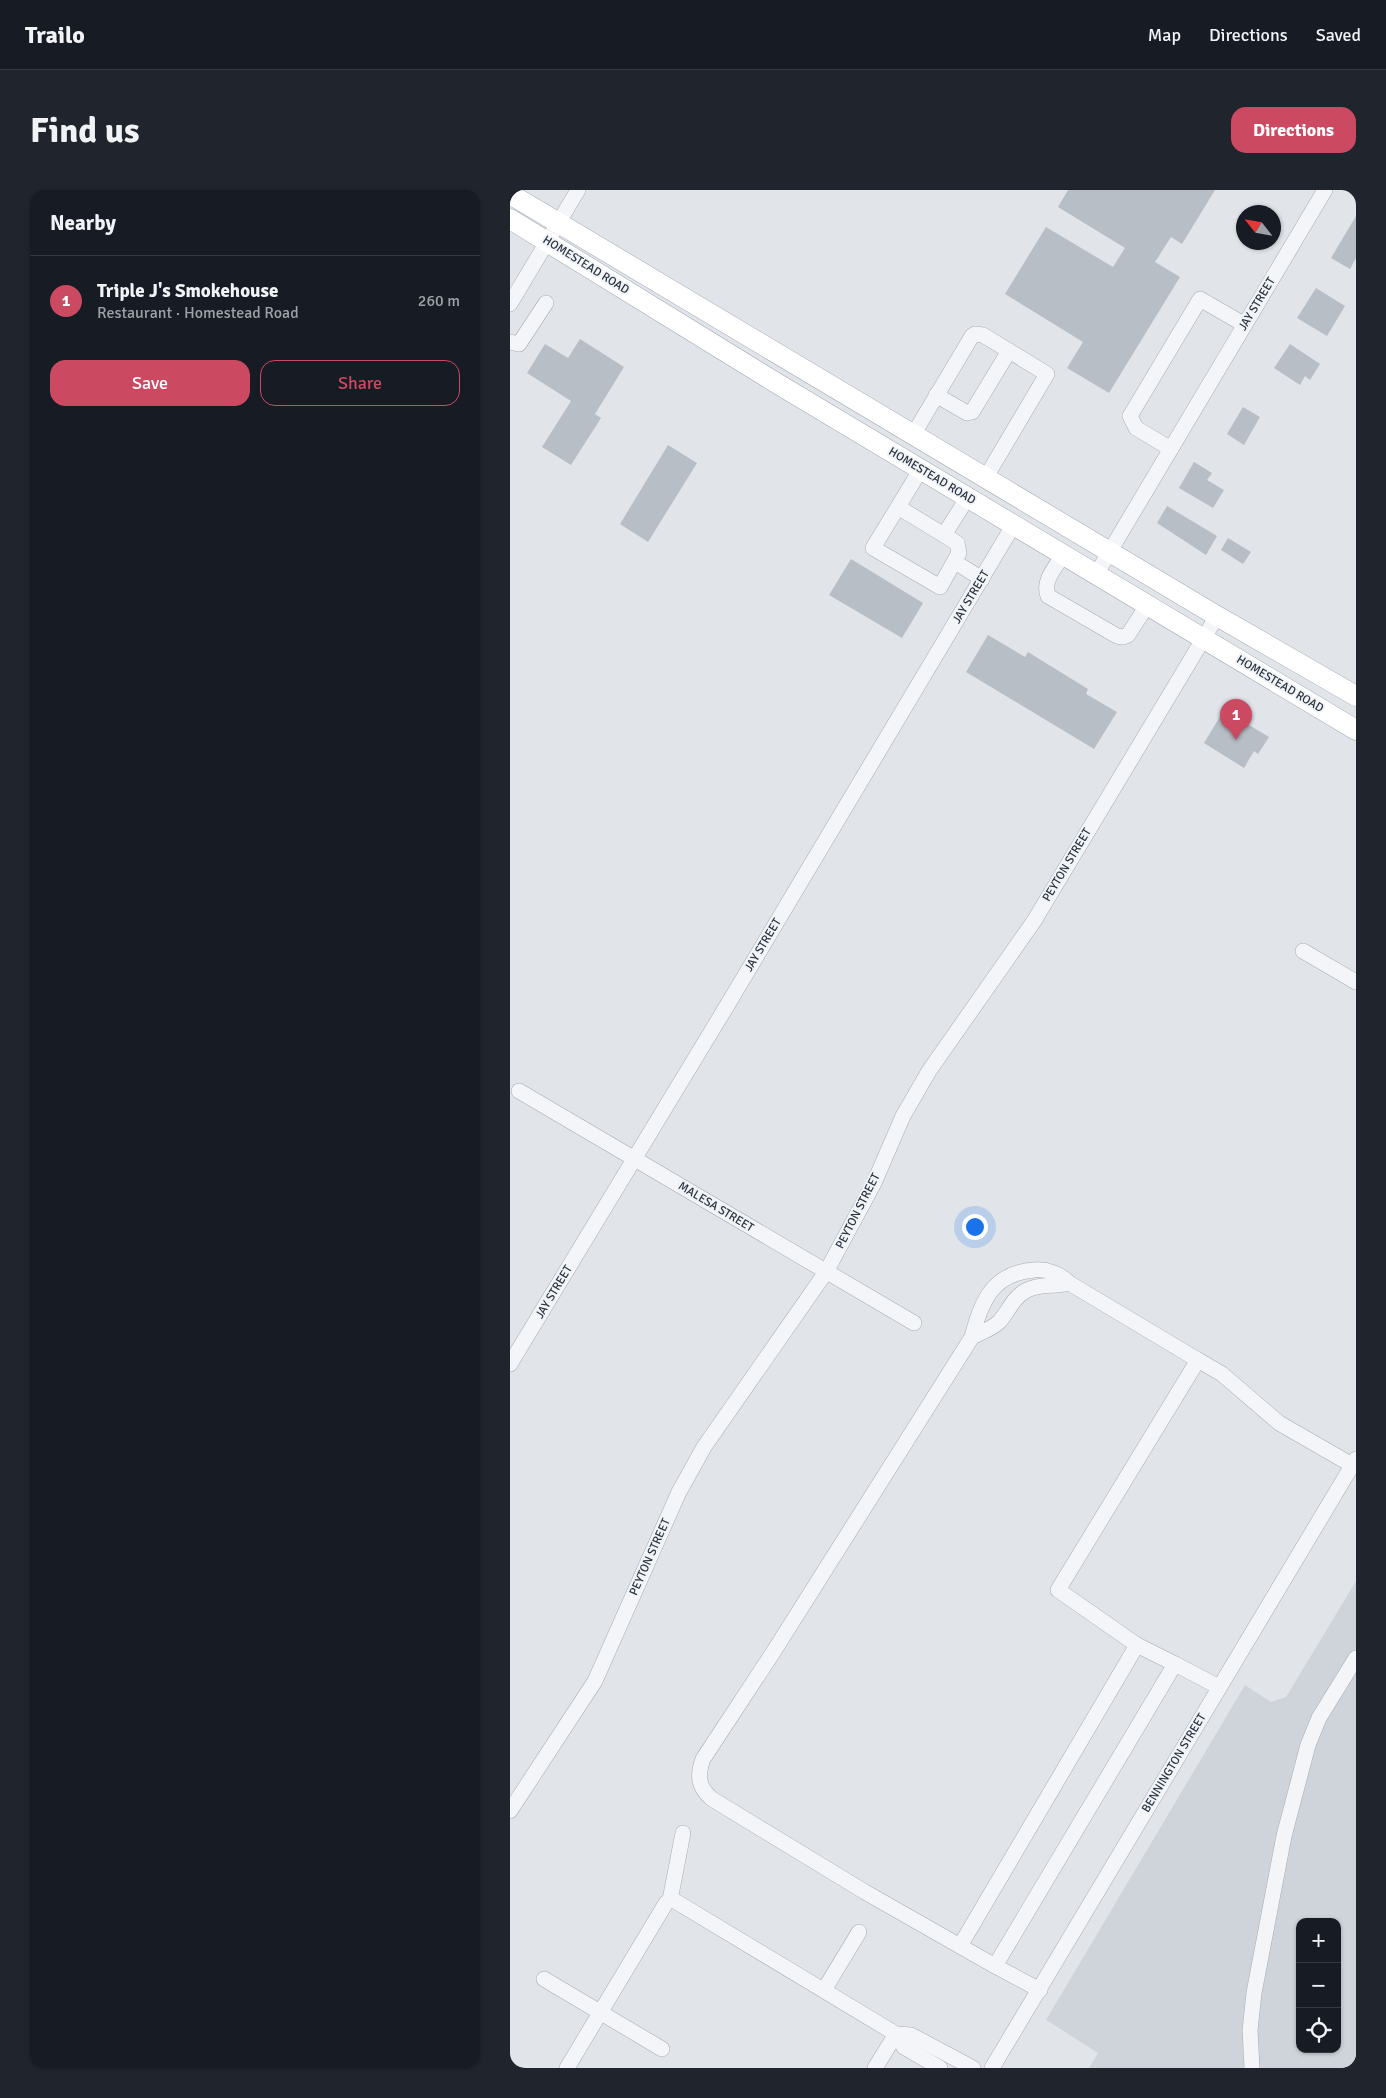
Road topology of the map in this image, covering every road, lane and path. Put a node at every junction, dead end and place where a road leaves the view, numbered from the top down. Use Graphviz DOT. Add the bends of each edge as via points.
graph roads {
  1 [pos="578,190"];
  2 [pos="1325,190"];
  3 [pos="510,194"];
  4 [pos="510,219"];
  5 [pos="558,224"];
  6 [pos="547,241"];
  7 [pos="546,303"];
  8 [pos="510,304"];
  9 [pos="1245,325"];
  10 [pos="510,342"];
  11 [pos="1009,351"];
  12 [pos="936,395"];
  13 [pos="913,435"];
  14 [pos="1171,449"];
  15 [pos="921,469"];
  16 [pos="986,477"];
  17 [pos="968,497"];
  18 [pos="898,507"];
  19 [pos="1014,524"];
  20 [pos="944,535"];
  21 [pos="1110,552"];
  22 [pos="1064,554"];
  23 [pos="955,562"];
  24 [pos="1097,573"];
  25 [pos="982,579"];
  26 [pos="1148,604"];
  27 [pos="1217,616"];
  28 [pos="1203,637"];
  29 [pos="1356,696"];
  30 [pos="1356,730"];
  31 [pos="1303,951"];
  32 [pos="1356,982"];
  33 [pos="518,1091"];
  34 [pos="634,1158"];
  35 [pos="826,1272"];
  36 [pos="1069,1283"];
  37 [pos="914,1323"];
  38 [pos="972,1337"];
  39 [pos="1198,1360"];
  40 [pos="510,1364"];
  41 [pos="1354,1462"];
  42 [pos="1137,1644"];
  43 [pos="1356,1658"];
  44 [pos="1175,1664"];
  45 [pos="1219,1687"];
  46 [pos="510,1811"];
  47 [pos="683,1833"];
  48 [pos="670,1900"];
  49 [pos="859,1932"];
  50 [pos="960,1946"];
  51 [pos="995,1966"];
  52 [pos="544,1979"];
  53 [pos="824,1990"];
  54 [pos="1040,1990"];
  55 [pos="601,2012"];
  56 [pos="896,2034"];
  57 [pos="662,2049"];
  58 [pos="954,2064"];
  59 [pos="568,2068"];
  60 [pos="875,2068"];
  61 [pos="940,2068"];
  62 [pos="973,2068"];
  63 [pos="992,2068"];
  64 [pos="1252,2068"];
  1 -- 5 [label="street"];
  2 -- 9 [label="street, JAY STREET"];
  3 -- 5 [label="main road, HOMESTEAD ROAD"];
  4 -- 6 [label="main road, HOMESTEAD ROAD"];
  5 -- 6 [label="street"];
  5 -- 13 [label="main road, HOMESTEAD ROAD"];
  6 -- 8 [label="street"];
  6 -- 15 [label="main road, HOMESTEAD ROAD"];
  7 -- 10 [label="street" via="519,344"];
  9 -- 14 [label="street, JAY STREET"];
  9 -- 14 [label="street" via="1200,299 1130,416 1136,428"];
  11 -- 12 [label="street" via="975,334"];
  11 -- 12 [label="street" via="972,412 967,413"];
  11 -- 16 [label="street" via="1048,374"];
  12 -- 13 [label="street"];
  13 -- 16 [label="main road, HOMESTEAD ROAD"];
  14 -- 21 [label="street, JAY STREET"];
  15 -- 17 [label="main road, HOMESTEAD ROAD"];
  15 -- 18 [label="street"];
  16 -- 21 [label="main road, HOMESTEAD ROAD"];
  17 -- 19 [label="main road, HOMESTEAD ROAD"];
  17 -- 20 [label="street"];
  18 -- 20 [label="street"];
  18 -- 23 [label="street" via="873,548 940,587"];
  19 -- 22 [label="main road, HOMESTEAD ROAD"];
  19 -- 25 [label="street, JAY STREET"];
  20 -- 23 [label="street" via="958,543 959,553"];
  21 -- 24 [label="street, JAY STREET"];
  21 -- 27 [label="main road, HOMESTEAD ROAD"];
  22 -- 24 [label="main road, HOMESTEAD ROAD"];
  22 -- 26 [label="street" via="1046,583 1048,596 1123,638 1128,636"];
  23 -- 25 [label="street"];
  24 -- 26 [label="main road, HOMESTEAD ROAD"];
  25 -- 34 [label="street, JAY STREET"];
  26 -- 28 [label="main road, HOMESTEAD ROAD"];
  27 -- 28 [label="street, PEYTON STREET"];
  27 -- 29 [label="main road, HOMESTEAD ROAD"];
  28 -- 30 [label="main road, HOMESTEAD ROAD"];
  28 -- 35 [label="street, PEYTON STREET" via="1034,921 929,1071 903,1116 874,1183"];
  31 -- 32 [label="street"];
  33 -- 34 [label="street, MALESA STREET"];
  34 -- 35 [label="street, MALESA STREET"];
  34 -- 40 [label="street, JAY STREET"];
  35 -- 37 [label="street, MALESA STREET"];
  35 -- 46 [label="street, PEYTON STREET" via="704,1447 679,1492 595,1681"];
  36 -- 38 [label="street" via="1040,1285 1019,1295 998,1322"];
  36 -- 38 [label="street" via="1064,1277 1040,1270 1020,1271 999,1282 979,1310"];
  36 -- 39 [label="street"];
  38 -- 50 [label="street" via="703,1759 698,1777 700,1786 712,1799"];
  39 -- 41 [label="street" via="1222,1374 1279,1423"];
  39 -- 42 [label="street" via="1058,1590"];
  41 -- 45 [label="street, BENNINGTON STREET"];
  42 -- 44 [label="street"];
  42 -- 50 [label="street"];
  43 -- 64 [label="street" via="1319,1718 1308,1745 1284,1836 1254,1993 1250,2030"];
  44 -- 45 [label="street"];
  44 -- 51 [label="street"];
  45 -- 54 [label="street, BENNINGTON STREET"];
  47 -- 48 [label="street"];
  48 -- 53 [label="street" via="675,1900"];
  48 -- 55 [label="street"];
  49 -- 53 [label="street"];
  50 -- 51 [label="street"];
  51 -- 54 [label="street"];
  52 -- 55 [label="street"];
  53 -- 56 [label="street"];
  54 -- 63 [label="street, BENNINGTON STREET"];
  55 -- 57 [label="street"];
  55 -- 59 [label="street"];
  56 -- 58 [label="street" via="911,2035"];
  56 -- 60 [label="street"];
  56 -- 61 [label="street" via="904,2047"];
  58 -- 62 [label="street"];
}
